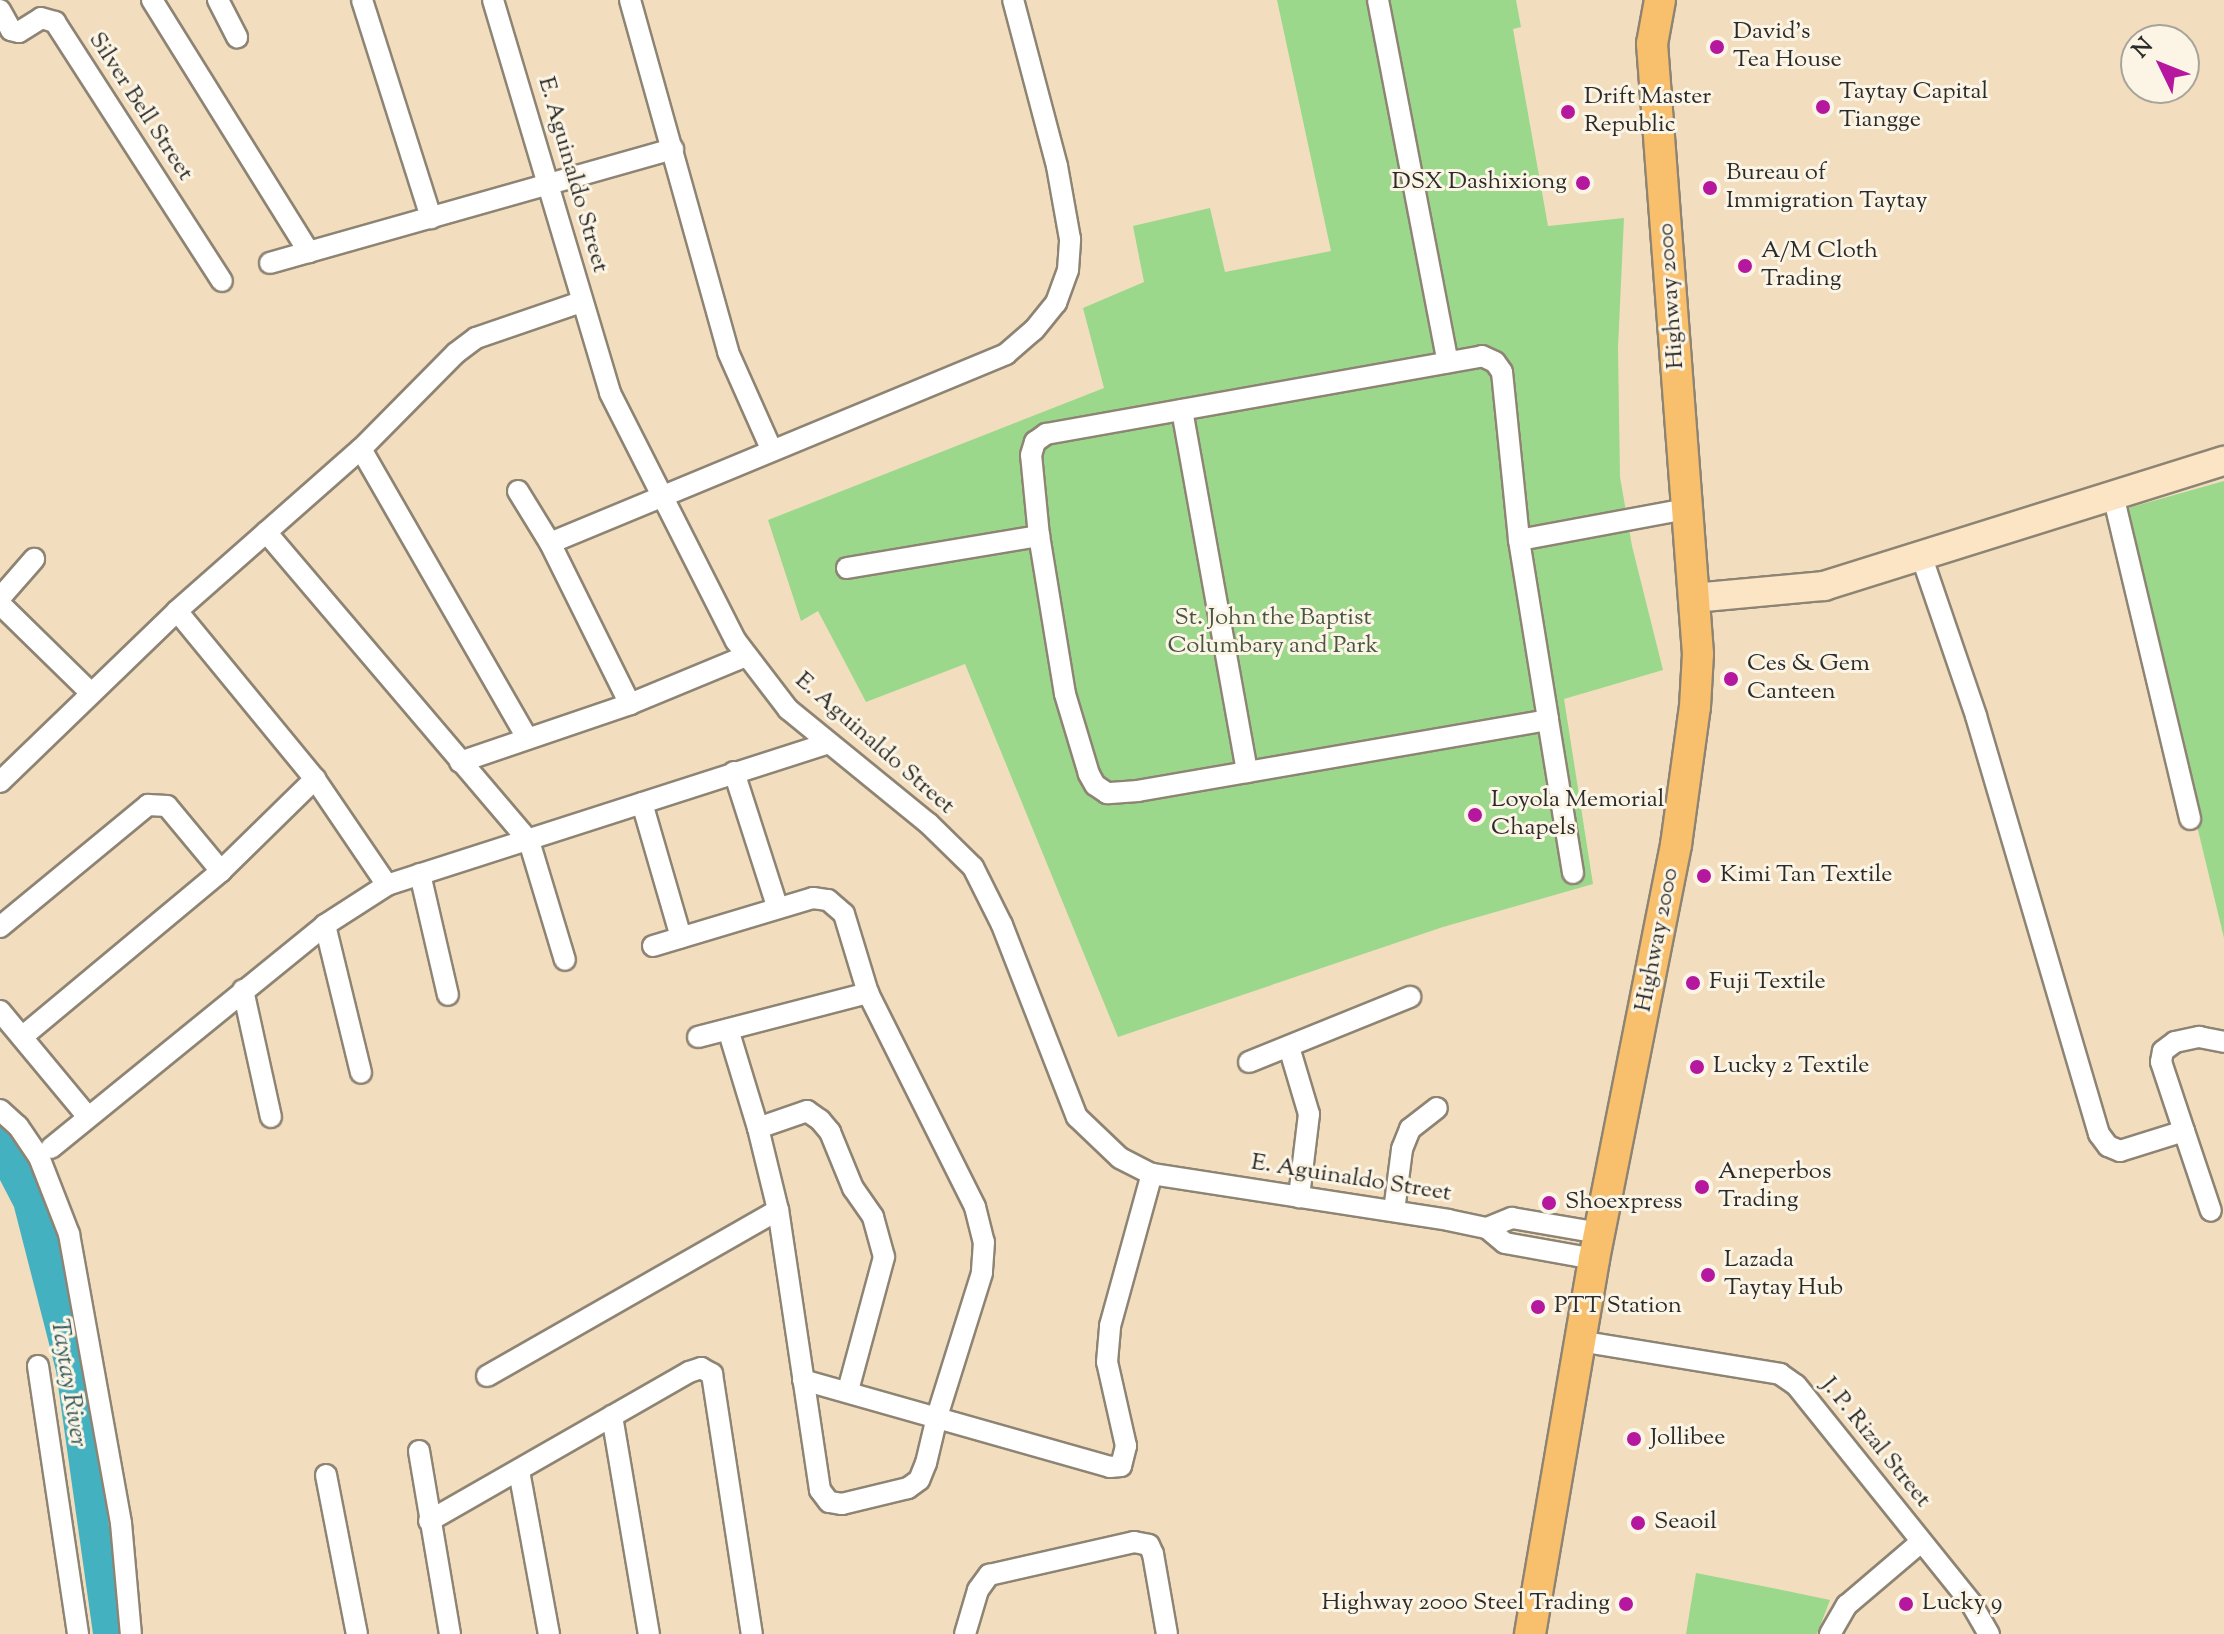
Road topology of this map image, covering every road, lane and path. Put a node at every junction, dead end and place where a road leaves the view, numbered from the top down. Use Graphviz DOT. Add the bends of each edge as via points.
graph roads {
  1 [pos="152,0"];
  2 [pos="218,0"];
  3 [pos="362,0"];
  4 [pos="493,0"];
  5 [pos="630,0"];
  6 [pos="1013,0"];
  7 [pos="1378,0"];
  8 [pos="1660,0"];
  9 [pos="0,10"];
  10 [pos="237,37"];
  11 [pos="673,149"];
  12 [pos="549,185"];
  13 [pos="431,218"];
  14 [pos="309,252"];
  15 [pos="270,263"];
  16 [pos="222,281"];
  17 [pos="581,302"];
  18 [pos="1448,362"];
  19 [pos="1182,410"];
  20 [pos="361,449"];
  21 [pos="772,451"];
  22 [pos="2224,461"];
  23 [pos="518,491"];
  24 [pos="2113,495"];
  25 [pos="661,496"];
  26 [pos="1687,509"];
  27 [pos="266,532"];
  28 [pos="1039,536"];
  29 [pos="1519,540"];
  30 [pos="550,543"];
  31 [pos="1921,555"];
  32 [pos="34,559"];
  33 [pos="847,568"];
  34 [pos="0,598"];
  35 [pos="1694,598"];
  36 [pos="0,604"];
  37 [pos="177,611"];
  38 [pos="746,656"];
  39 [pos="90,692"];
  40 [pos="630,704"];
  41 [pos="1548,720"];
  42 [pos="527,738"];
  43 [pos="829,743"];
  44 [pos="460,762"];
  45 [pos="734,772"];
  46 [pos="1247,772"];
  47 [pos="315,779"];
  48 [pos="0,782"];
  49 [pos="642,803"];
  50 [pos="2190,819"];
  51 [pos="529,841"];
  52 [pos="221,871"];
  53 [pos="1573,873"];
  54 [pos="420,874"];
  55 [pos="387,885"];
  56 [pos="777,906"];
  57 [pos="325,925"];
  58 [pos="0,927"];
  59 [pos="681,937"];
  60 [pos="653,946"];
  61 [pos="565,960"];
  62 [pos="243,990"];
  63 [pos="868,993"];
  64 [pos="448,995"];
  65 [pos="1410,997"];
  66 [pos="0,1011"];
  67 [pos="728,1029"];
  68 [pos="22,1037"];
  69 [pos="698,1037"];
  70 [pos="2224,1042"];
  71 [pos="1289,1047"];
  72 [pos="1249,1062"];
  73 [pos="361,1073"];
  74 [pos="1437,1108"];
  75 [pos="0,1110"];
  76 [pos="88,1117"];
  77 [pos="271,1117"];
  78 [pos="758,1128"];
  79 [pos="2184,1131"];
  80 [pos="51,1148"];
  81 [pos="1152,1174"];
  82 [pos="1299,1197"];
  83 [pos="778,1210"];
  84 [pos="1394,1211"];
  85 [pos="2211,1211"];
  86 [pos="1596,1246"];
  87 [pos="1579,1341"];
  88 [pos="38,1366"];
  89 [pos="487,1376"];
  90 [pos="803,1380"];
  91 [pos="848,1390"];
  92 [pos="612,1416"];
  93 [pos="937,1417"];
  94 [pos="419,1451"];
  95 [pos="519,1471"];
  96 [pos="326,1475"];
  97 [pos="429,1521"];
  98 [pos="1921,1542"];
  99 [pos="78,1634"];
  100 [pos="131,1634"];
  101 [pos="357,1634"];
  102 [pos="450,1634"];
  103 [pos="549,1634"];
  104 [pos="649,1634"];
  105 [pos="752,1634"];
  106 [pos="965,1634"];
  107 [pos="1167,1634"];
  108 [pos="1530,1634"];
  109 [pos="1830,1634"];
  110 [pos="1989,1634"];
  1 -- 14 [label="street"];
  2 -- 10 [label="street"];
  3 -- 13 [label="street"];
  4 -- 12 [label="street, E. Aguinaldo Street"];
  5 -- 11 [label="street"];
  6 -- 21 [label="street" via="1066,205 1068,270 1056,303 1006,354"];
  7 -- 18 [label="street"];
  8 -- 26 [label="main road, Highway 2000" via="1652,44"];
  9 -- 16 [label="street, Silver Bell Street" via="11,30 19,32 41,18 55,22"];
  11 -- 12 [label="street"];
  11 -- 21 [label="street" via="728,352"];
  12 -- 13 [label="street"];
  12 -- 17 [label="street, E. Aguinaldo Street"];
  13 -- 14 [label="street"];
  14 -- 15 [label="street"];
  17 -- 20 [label="street" via="476,338"];
  17 -- 25 [label="street, E. Aguinaldo Street" via="610,393"];
  18 -- 19 [label="street"];
  18 -- 29 [label="street" via="1482,356 1502,372"];
  19 -- 28 [label="street" via="1046,434 1035,442 1031,455"];
  19 -- 46 [label="street"];
  20 -- 27 [label="street"];
  20 -- 42 [label="street"];
  21 -- 25 [label="street"];
  22 -- 24 [label="street"];
  23 -- 30 [label="street"];
  24 -- 31 [label="street"];
  24 -- 50 [label="street"];
  25 -- 30 [label="street"];
  25 -- 38 [label="street, E. Aguinaldo Street"];
  26 -- 29 [label="street"];
  26 -- 35 [label="main road, Highway 2000"];
  27 -- 37 [label="street"];
  27 -- 44 [label="street"];
  28 -- 33 [label="street"];
  28 -- 46 [label="street" via="1065,694 1095,785 1107,793 1138,791"];
  29 -- 41 [label="street"];
  30 -- 40 [label="street"];
  31 -- 35 [label="street" via="1824,586"];
  31 -- 79 [label="street" via="1976,716 2099,1134 2120,1151"];
  32 -- 34 [label="street"];
  35 -- 86 [label="main road, Highway 2000" via="1695,707 1676,845"];
  36 -- 39 [label="street"];
  37 -- 39 [label="street"];
  37 -- 47 [label="street"];
  38 -- 40 [label="street"];
  38 -- 43 [label="street, E. Aguinaldo Street" via="788,709"];
  39 -- 48 [label="street"];
  40 -- 42 [label="street"];
  41 -- 46 [label="street"];
  41 -- 53 [label="street"];
  42 -- 44 [label="street"];
  43 -- 45 [label="street"];
  43 -- 81 [label="street, E. Aguinaldo Street" via="973,867 1002,925 1077,1117 1120,1158"];
  44 -- 51 [label="street"];
  45 -- 49 [label="street"];
  45 -- 56 [label="street"];
  47 -- 52 [label="street"];
  47 -- 55 [label="street"];
  49 -- 51 [label="street"];
  49 -- 59 [label="street"];
  51 -- 54 [label="street"];
  51 -- 61 [label="street"];
  52 -- 58 [label="street" via="167,806 148,805"];
  52 -- 68 [label="street"];
  54 -- 55 [label="street"];
  54 -- 64 [label="street"];
  55 -- 57 [label="street"];
  56 -- 59 [label="street"];
  56 -- 63 [label="street" via="813,898 828,900 844,914"];
  57 -- 62 [label="street"];
  57 -- 73 [label="street"];
  59 -- 60 [label="street"];
  62 -- 76 [label="street"];
  62 -- 77 [label="street"];
  63 -- 67 [label="street"];
  63 -- 93 [label="street" via="975,1207 984,1242 982,1273"];
  65 -- 71 [label="street"];
  66 -- 68 [label="street"];
  67 -- 69 [label="street"];
  67 -- 78 [label="street"];
  68 -- 76 [label="street"];
  70 -- 79 [label="street" via="2199,1037 2175,1042 2163,1051 2161,1062"];
  71 -- 72 [label="street"];
  71 -- 82 [label="street" via="1309,1114"];
  74 -- 84 [label="street" via="1410,1129 1402,1149"];
  75 -- 100 [label="street" via="39,1157 69,1234 121,1523"];
  76 -- 80 [label="street"];
  78 -- 83 [label="street"];
  78 -- 91 [label="street" via="807,1111 820,1120 873,1217 884,1257"];
  79 -- 85 [label="street"];
  81 -- 82 [label="street, E. Aguinaldo Street"];
  81 -- 93 [label="street" via="1110,1326 1107,1362 1126,1446 1121,1466"];
  82 -- 84 [label="street, E. Aguinaldo Street"];
  83 -- 89 [label="street"];
  83 -- 90 [label="street"];
  84 -- 86 [label="street, E. Aguinaldo Street" via="1487,1228 1512,1218"];
  86 -- 87 [label="main road, Highway 2000"];
  87 -- 98 [label="street, J. P. Rizal Street" via="1780,1374 1796,1385"];
  87 -- 108 [label="main road, Highway 2000"];
  88 -- 99 [label="street"];
  90 -- 91 [label="street"];
  90 -- 93 [label="street" via="820,1490 829,1502 842,1504 919,1480"];
  91 -- 93 [label="street"];
  92 -- 95 [label="street"];
  92 -- 104 [label="street"];
  92 -- 105 [label="street" via="689,1372 701,1368 712,1374"];
  94 -- 97 [label="street"];
  95 -- 97 [label="street"];
  95 -- 103 [label="street"];
  96 -- 101 [label="street"];
  97 -- 102 [label="street"];
  98 -- 109 [label="street" via="1847,1605"];
  98 -- 110 [label="street, J. P. Rizal Street"];
  106 -- 107 [label="street" via="978,1590 989,1575 1134,1542 1149,1545 1153,1554"];
}
